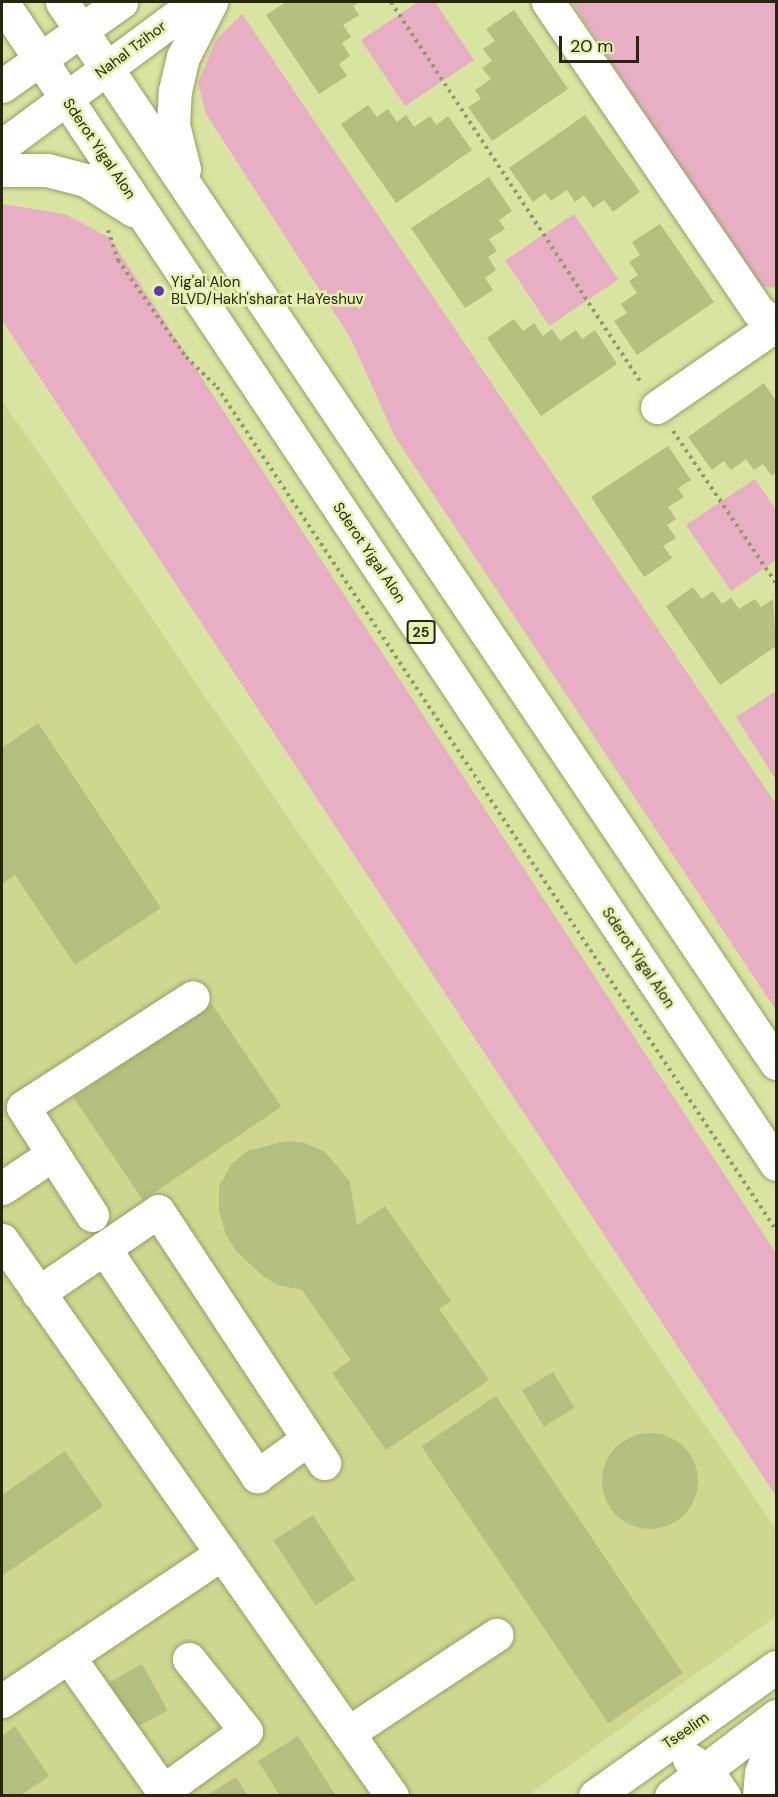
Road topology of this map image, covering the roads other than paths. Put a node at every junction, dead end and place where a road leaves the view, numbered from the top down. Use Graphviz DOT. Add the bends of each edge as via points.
graph roads {
  1 [pos="2,2"];
  2 [pos="62,2"];
  3 [pos="121,2"];
  4 [pos="196,2"];
  5 [pos="211,2"];
  6 [pos="548,2"];
  7 [pos="81,29"];
  8 [pos="39,58"];
  9 [pos="107,68"];
  10 [pos="2,86"];
  11 [pos="65,99"];
  12 [pos="2,147"];
  13 [pos="2,170"];
  14 [pos="196,201"];
  15 [pos="152,228"];
  16 [pos="777,325"];
  17 [pos="657,407"];
  18 [pos="193,997"];
  19 [pos="777,1064"];
  20 [pos="53,1154"];
  21 [pos="777,1164"];
  22 [pos="2,1188"];
  23 [pos="92,1215"];
  24 [pos="2,1240"];
  25 [pos="104,1248"];
  26 [pos="38,1293"];
  27 [pos="222,1553"];
  28 [pos="496,1635"];
  29 [pos="68,1656"];
  30 [pos="189,1659"];
  31 [pos="777,1667"];
  32 [pos="2,1701"];
  33 [pos="777,1716"];
  34 [pos="348,1733"];
  35 [pos="777,1733"];
  36 [pos="668,1744"];
  37 [pos="694,1789"];
  38 [pos="392,1796"];
  39 [pos="595,1796"];
  40 [pos="759,1796"];
  1 -- 8 [label="main road, Sderot Yigal Alon / 25"];
  2 -- 7 [label="main road"];
  3 -- 7 [label="main road"];
  4 -- 9 [label="main road, Nahal Tzihor"];
  5 -- 14 [label="main road" via="183,57 173,108 176,143"];
  6 -- 16 [label="main road" via="758,311"];
  7 -- 8 [label="main road"];
  7 -- 9 [label="main road"];
  8 -- 10 [label="main road"];
  8 -- 11 [label="main road, Sderot Yigal Alon / 25"];
  9 -- 11 [label="main road, Nahal Tzihor"];
  9 -- 14 [label="main road"];
  11 -- 12 [label="main road, Nahal Tzihor"];
  11 -- 15 [label="main road, Sderot Yigal Alon / 25"];
  13 -- 15 [label="main road" via="47,170 86,180 129,207"];
  14 -- 19 [label="main road"];
  15 -- 21 [label="main road, Sderot Yigal Alon / 25"];
  16 -- 17 [label="main road"];
  18 -- 20 [label="main road" via="23,1107"];
  20 -- 22 [label="main road"];
  20 -- 23 [label="main road"];
  24 -- 26 [label="main road"];
  25 -- 25 [label="main road" via="158,1211 316,1451 257,1476"];
  25 -- 26 [label="main road"];
  26 -- 27 [label="main road"];
  27 -- 29 [label="main road"];
  27 -- 34 [label="main road"];
  28 -- 34 [label="main road"];
  29 -- 30 [label="main road" via="163,1791 246,1731"];
  29 -- 32 [label="main road"];
  31 -- 36 [label="main road, Tseelim"];
  33 -- 37 [label="main road"];
  34 -- 38 [label="main road"];
  35 -- 40 [label="main road" via="761,1773"];
  36 -- 37 [label="main road"];
  36 -- 39 [label="main road, Tseelim"];
}
